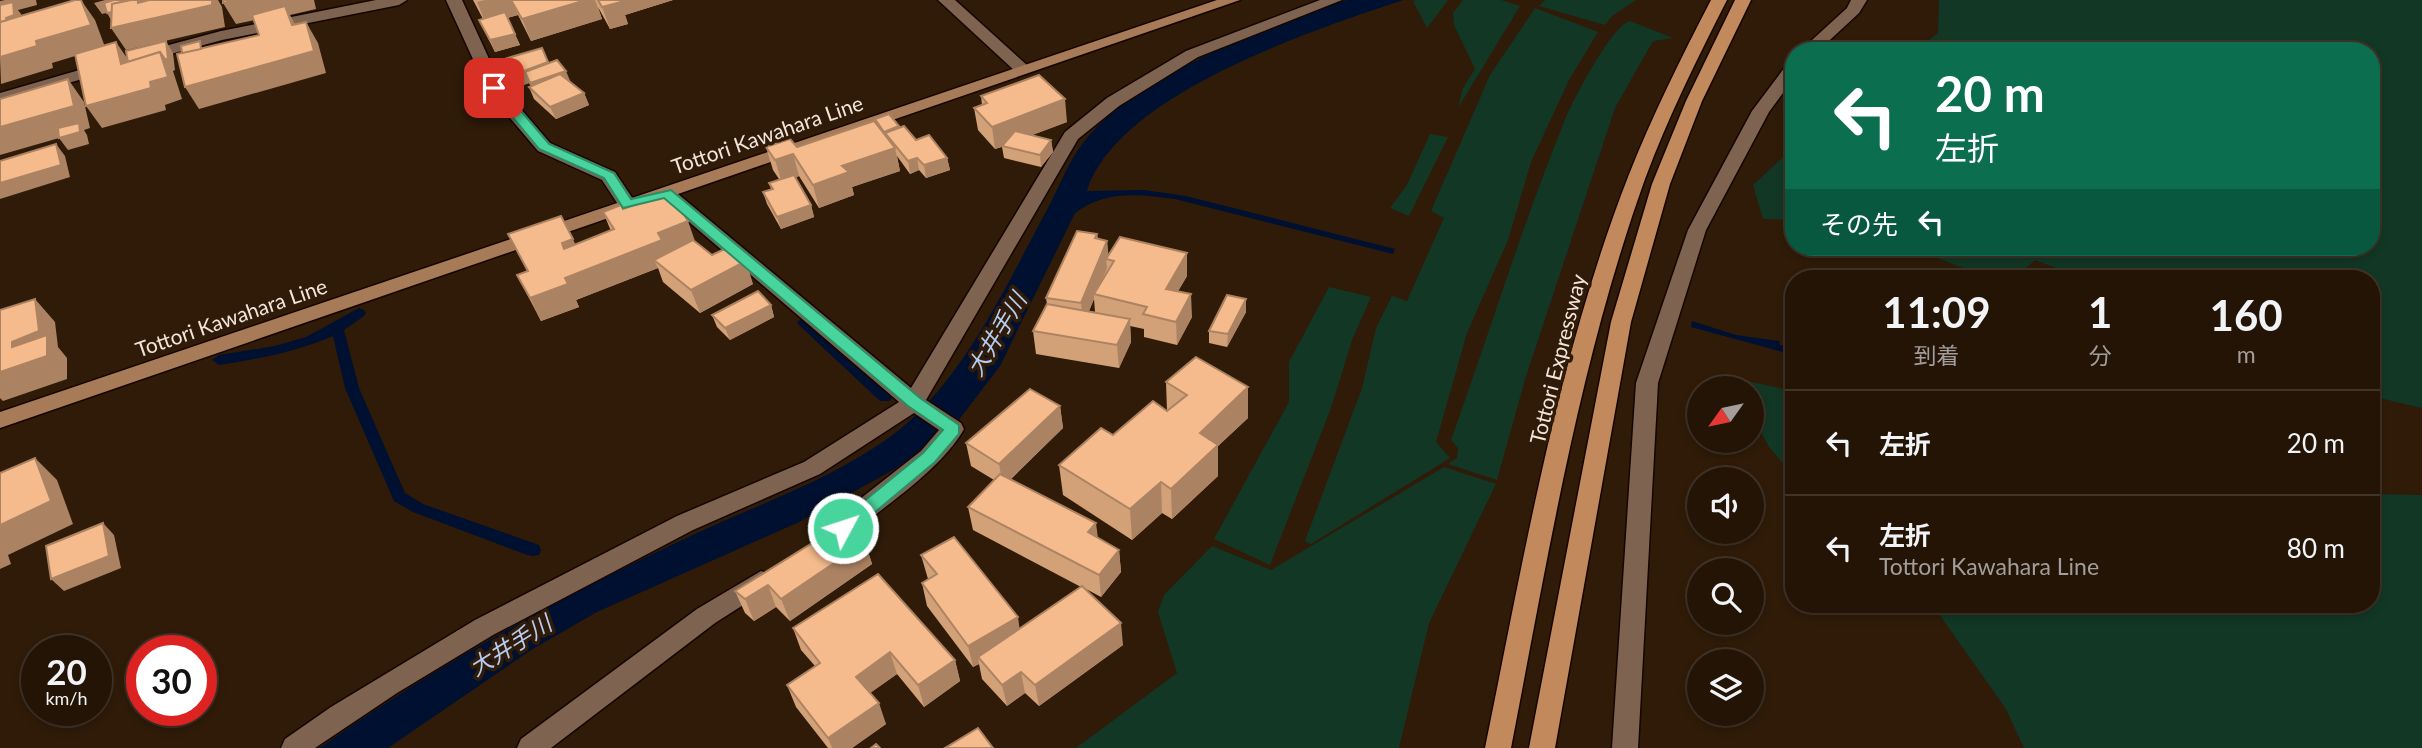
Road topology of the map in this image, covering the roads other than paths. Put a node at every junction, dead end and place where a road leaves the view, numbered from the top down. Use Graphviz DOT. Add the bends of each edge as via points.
graph roads {
  1 [pos="399,0"];
  2 [pos="454,0"];
  3 [pos="946,0"];
  4 [pos="1232,0"];
  5 [pos="1334,0"];
  6 [pos="1719,0"];
  7 [pos="1744,0"];
  8 [pos="1859,0"];
  9 [pos="1818,42"];
  10 [pos="1022,69"];
  11 [pos="1785,78"];
  12 [pos="0,98"];
  13 [pos="666,193"];
  14 [pos="628,205"];
  15 [pos="914,402"];
  16 [pos="0,420"];
  17 [pos="809,550"];
  18 [pos="786,565"];
  19 [pos="294,748"];
  20 [pos="530,748"];
  21 [pos="1498,748"];
  22 [pos="1542,748"];
  23 [pos="1625,748"];
  1 -- 12 [label="street" via="221,36"];
  2 -- 14 [label="street" via="494,88 544,147 609,176"];
  3 -- 10 [label="street"];
  4 -- 10 [label="main road, Tottori Kawahara Line"];
  5 -- 15 [label="street" via="1192,54 1113,102 1071,136"];
  6 -- 21 [label="highway, Tottori Expressway" via="1669,95 1635,176 1591,312"];
  7 -- 22 [label="highway" via="1694,101 1661,184 1621,322"];
  8 -- 9 [label="street"];
  10 -- 13 [label="main road, Tottori Kawahara Line"];
  11 -- 23 [label="street" via="1761,111 1697,230 1647,383"];
  13 -- 14 [label="main road, Tottori Kawahara Line"];
  13 -- 15 [label="street"];
  14 -- 16 [label="main road, Tottori Kawahara Line"];
  15 -- 17 [label="street" via="953,429 929,457"];
  15 -- 19 [label="street" via="810,469 710,511 563,583 451,645"];
  18 -- 20 [label="street" via="706,616"];
}
